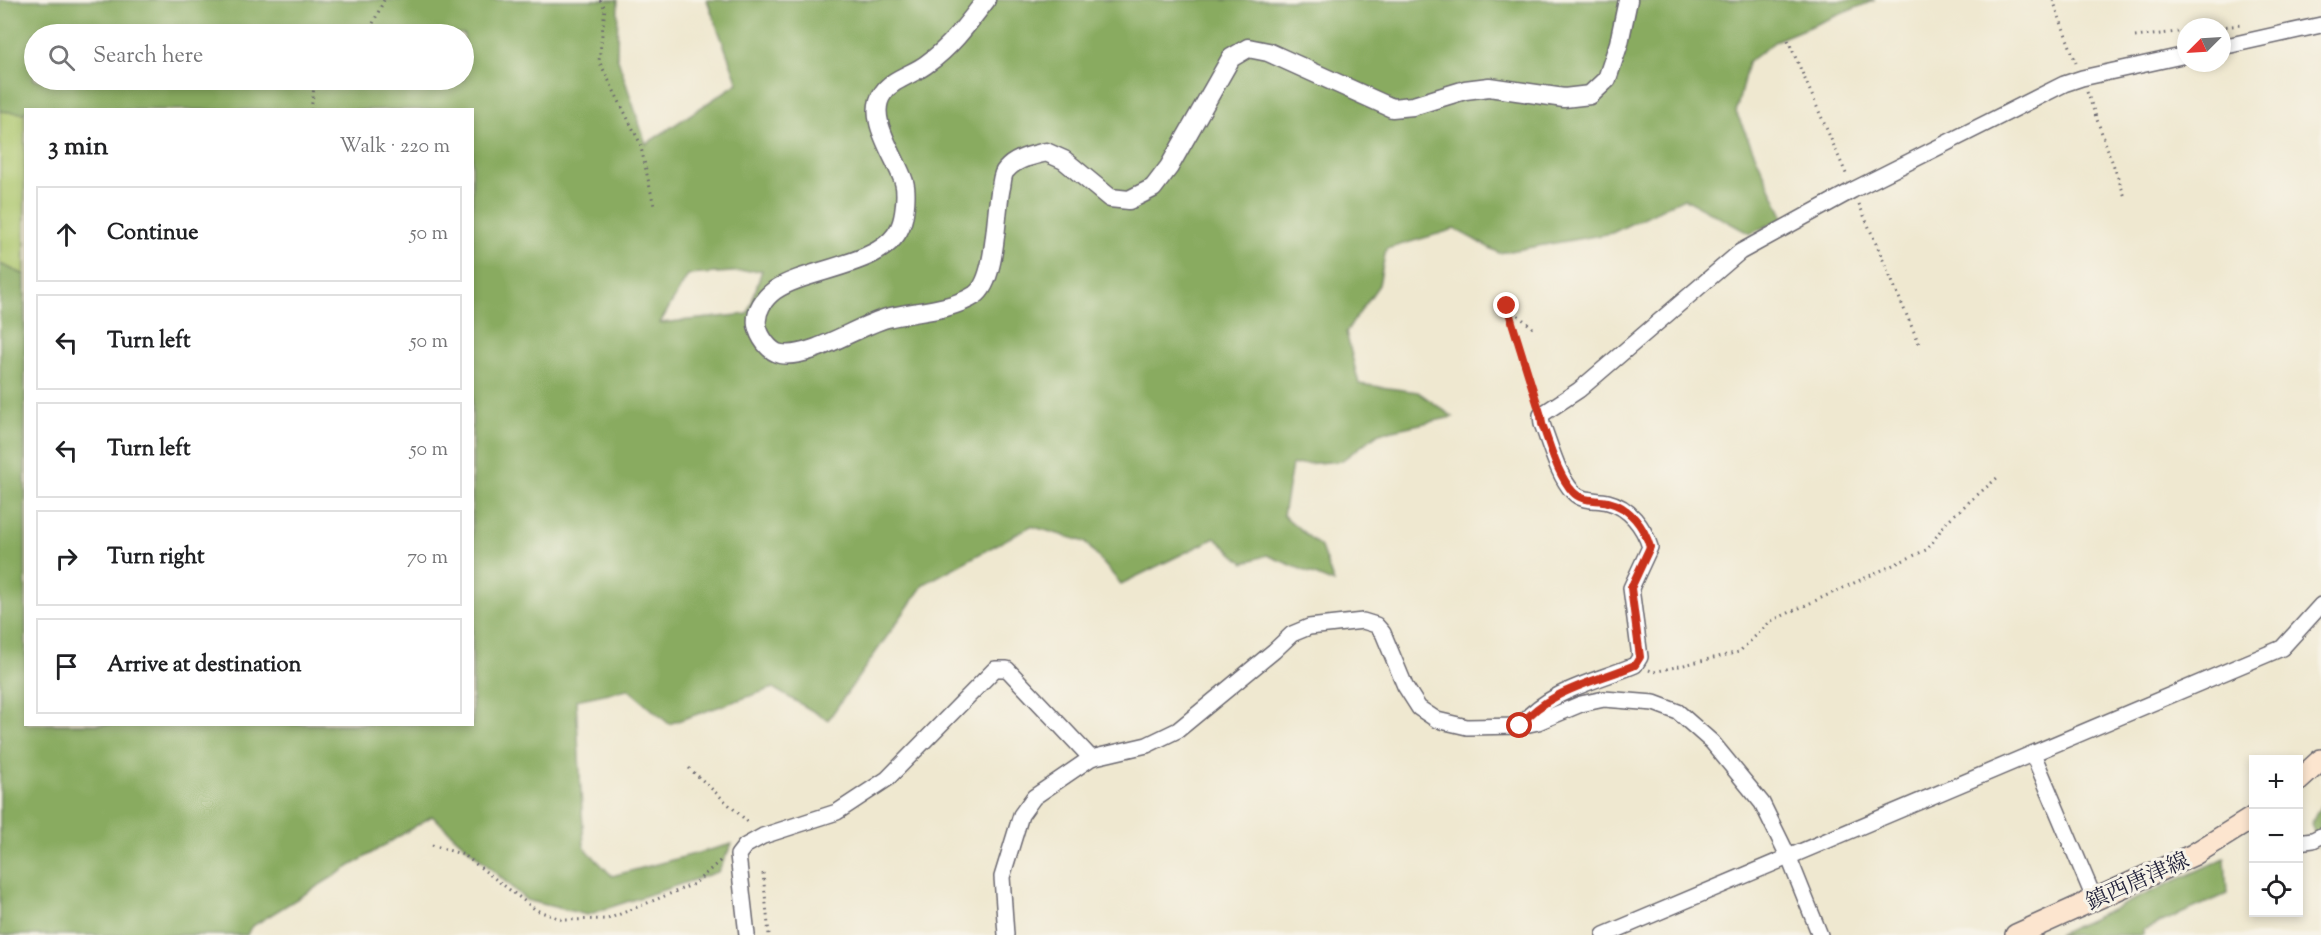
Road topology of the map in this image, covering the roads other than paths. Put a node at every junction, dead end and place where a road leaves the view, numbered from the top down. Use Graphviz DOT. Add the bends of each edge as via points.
graph roads {
  1 [pos="986,0"];
  2 [pos="1628,0"];
  3 [pos="2321,25"];
  4 [pos="2231,45"];
  5 [pos="2177,57"];
  6 [pos="2321,605"];
  7 [pos="1520,726"];
  8 [pos="2033,754"];
  9 [pos="1091,758"];
  10 [pos="2321,760"];
  11 [pos="2303,776"];
  12 [pos="2249,821"];
  13 [pos="2321,836"];
  14 [pos="2303,841"];
  15 [pos="1789,858"];
  16 [pos="2091,891"];
  17 [pos="747,935"];
  18 [pos="1006,935"];
  19 [pos="1604,935"];
  20 [pos="1820,935"];
  21 [pos="2016,935"];
  1 -- 2 [label="street" via="937,56 883,93 877,108 880,126 905,184 902,222 891,242 876,252 792,280 759,307 757,325 766,345 779,354 801,354 885,319 952,304 976,294 984,283 993,253 1004,171 1020,159 1046,152 1064,160 1110,198 1129,200 1153,188 1231,58 1248,48 1268,52 1392,108 1489,87 1564,98 1590,94 1607,79"];
  3 -- 4 [label="street"];
  5 -- 7 [label="street" via="2064,84 1853,190 1740,252 1579,390 1541,416 1564,480 1574,493 1585,499 1609,502 1630,513 1646,533 1650,547 1631,588 1640,657 1635,665 1555,695"];
  6 -- 8 [label="street" via="2282,648"];
  7 -- 9 [label="street" via="1467,727 1437,720 1419,708 1405,686 1383,633 1376,625 1363,621 1309,627 1292,634 1178,730 1147,745"];
  7 -- 15 [label="street" via="1604,699 1654,702 1678,712 1712,742 1762,804"];
  8 -- 15 [label="street"];
  8 -- 16 [label="street"];
  9 -- 17 [label="street" via="1007,669 995,669 887,780 837,812 763,836 745,846 738,855"];
  9 -- 18 [label="street" via="1034,797 1021,815 1002,877"];
  10 -- 11 [label="main road"];
  12 -- 21 [label="main road, 鎮西唐津線" via="2193,855"];
  13 -- 14 [label="street"];
  15 -- 19 [label="street"];
  15 -- 20 [label="street"];
}
